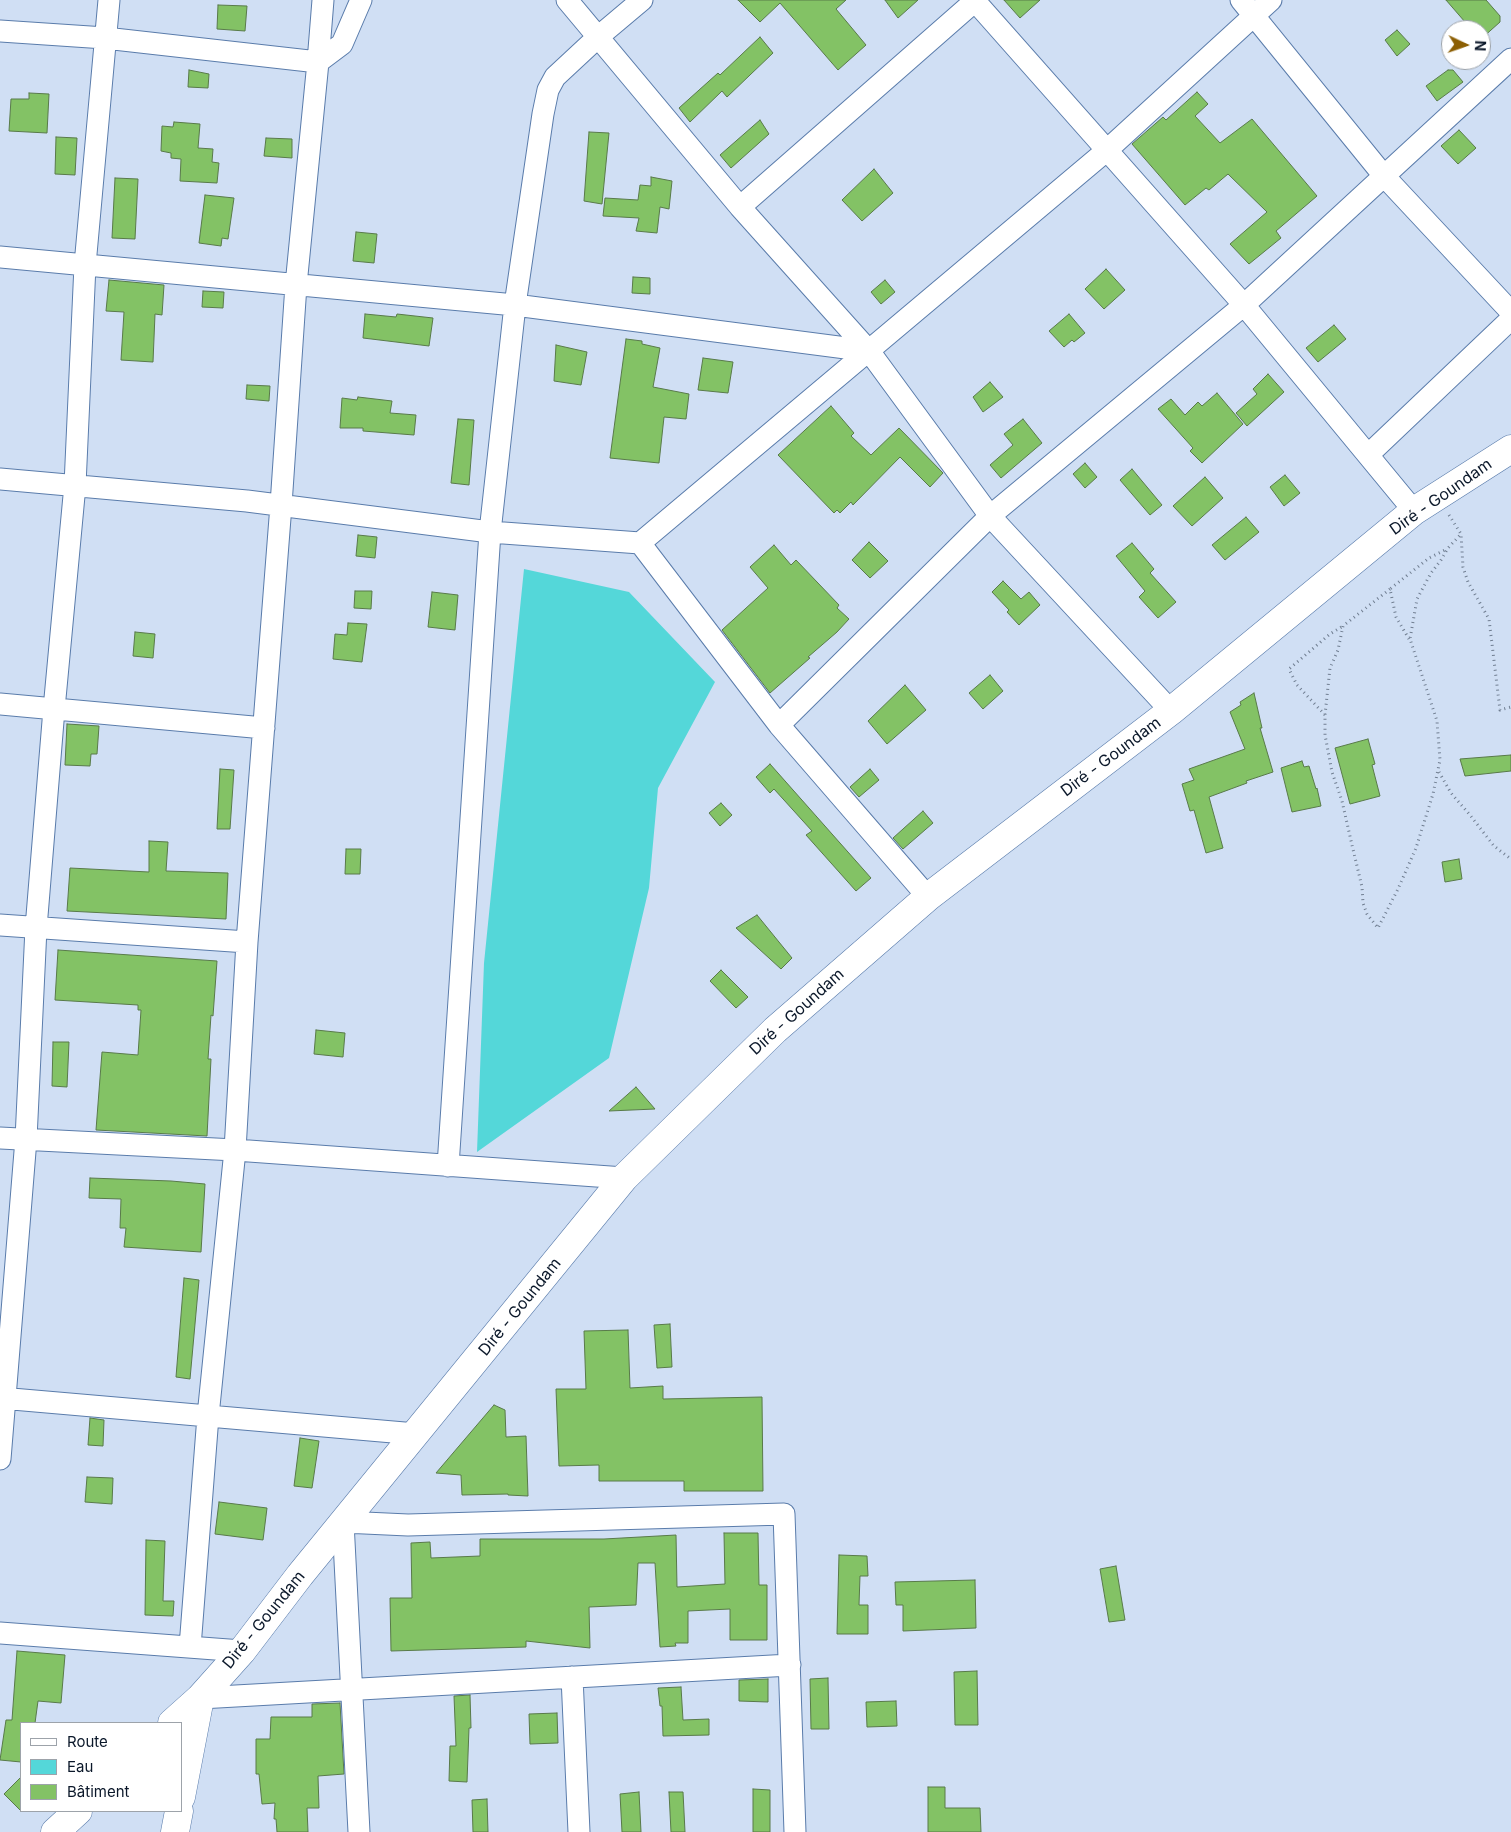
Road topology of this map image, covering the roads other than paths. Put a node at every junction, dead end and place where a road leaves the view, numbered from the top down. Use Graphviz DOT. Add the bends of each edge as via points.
graph roads {
  1 [pos="109,0"];
  2 [pos="323,0"];
  3 [pos="361,0"];
  4 [pos="567,0"];
  5 [pos="642,0"];
  6 [pos="975,0"];
  7 [pos="1271,0"];
  8 [pos="1248,8"];
  9 [pos="0,31"];
  10 [pos="598,37"];
  11 [pos="105,38"];
  12 [pos="1511,59"];
  13 [pos="318,62"];
  14 [pos="1106,151"];
  15 [pos="1384,176"];
  16 [pos="740,207"];
  17 [pos="0,257"];
  18 [pos="85,265"];
  19 [pos="296,284"];
  20 [pos="515,305"];
  21 [pos="1244,305"];
  22 [pos="1511,312"];
  23 [pos="1511,318"];
  24 [pos="869,350"];
  25 [pos="1511,449"];
  26 [pos="1368,455"];
  27 [pos="0,479"];
  28 [pos="75,485"];
  29 [pos="281,506"];
  30 [pos="1414,511"];
  31 [pos="990,516"];
  32 [pos="490,532"];
  33 [pos="640,543"];
  34 [pos="0,704"];
  35 [pos="54,709"];
  36 [pos="1170,711"];
  37 [pos="779,725"];
  38 [pos="264,728"];
  39 [pos="928,897"];
  40 [pos="0,925"];
  41 [pos="36,928"];
  42 [pos="247,942"];
  43 [pos="0,1138"];
  44 [pos="26,1139"];
  45 [pos="235,1150"];
  46 [pos="448,1166"];
  47 [pos="624,1178"];
  48 [pos="2,1398"];
  49 [pos="208,1416"];
  50 [pos="416,1434"];
  51 [pos="0,1458"];
  52 [pos="344,1522"];
  53 [pos="0,1633"];
  54 [pos="190,1647"];
  55 [pos="242,1651"];
  56 [pos="790,1665"];
  57 [pos="572,1677"];
  58 [pos="352,1689"];
  59 [pos="200,1698"];
  60 [pos="173,1722"];
  61 [pos="182,1792"];
  62 [pos="77,1812"];
  63 [pos="179,1812"];
  64 [pos="55,1832"];
  65 [pos="175,1832"];
  66 [pos="359,1832"];
  67 [pos="579,1832"];
  68 [pos="795,1832"];
  1 -- 11 [label="street"];
  2 -- 13 [label="street"];
  3 -- 13 [label="street" via="342,44"];
  4 -- 10 [label="street"];
  5 -- 10 [label="street"];
  6 -- 14 [label="street"];
  6 -- 16 [label="street"];
  7 -- 8 [label="street"];
  8 -- 14 [label="street"];
  8 -- 15 [label="street"];
  9 -- 11 [label="street"];
  10 -- 16 [label="street"];
  10 -- 20 [label="street" via="555,77 548,90"];
  11 -- 13 [label="street"];
  11 -- 18 [label="street"];
  12 -- 15 [label="street"];
  13 -- 19 [label="street"];
  14 -- 21 [label="street"];
  14 -- 24 [label="street"];
  15 -- 21 [label="street"];
  15 -- 22 [label="street"];
  16 -- 24 [label="street"];
  17 -- 18 [label="street"];
  18 -- 19 [label="street"];
  18 -- 28 [label="street"];
  19 -- 20 [label="street"];
  19 -- 29 [label="street"];
  20 -- 24 [label="street"];
  20 -- 32 [label="street"];
  21 -- 26 [label="street"];
  21 -- 31 [label="street"];
  23 -- 26 [label="street"];
  24 -- 31 [label="street"];
  24 -- 33 [label="street"];
  25 -- 30 [label="main road, Diré - Goundam"];
  26 -- 30 [label="street"];
  27 -- 28 [label="street"];
  28 -- 29 [label="street"];
  28 -- 35 [label="street"];
  29 -- 32 [label="street"];
  29 -- 38 [label="street"];
  30 -- 36 [label="main road, Diré - Goundam"];
  31 -- 36 [label="street"];
  31 -- 37 [label="street"];
  32 -- 33 [label="street"];
  32 -- 46 [label="street"];
  33 -- 37 [label="street"];
  34 -- 35 [label="street"];
  35 -- 38 [label="street"];
  35 -- 41 [label="street"];
  36 -- 39 [label="main road, Diré - Goundam"];
  37 -- 39 [label="street"];
  38 -- 42 [label="street"];
  39 -- 47 [label="main road, Diré - Goundam" via="775,1030"];
  40 -- 41 [label="street"];
  41 -- 42 [label="street"];
  41 -- 44 [label="street"];
  42 -- 45 [label="street"];
  43 -- 44 [label="street"];
  44 -- 45 [label="street"];
  44 -- 48 [label="street"];
  45 -- 46 [label="street"];
  45 -- 49 [label="street"];
  46 -- 47 [label="street"];
  47 -- 50 [label="main road, Diré - Goundam"];
  48 -- 49 [label="street"];
  48 -- 51 [label="street"];
  49 -- 50 [label="street"];
  49 -- 54 [label="street"];
  50 -- 52 [label="main road, Diré - Goundam"];
  52 -- 55 [label="main road, Diré - Goundam"];
  52 -- 56 [label="street" via="408,1525 784,1514"];
  52 -- 58 [label="street"];
  53 -- 54 [label="street"];
  54 -- 55 [label="street"];
  55 -- 59 [label="main road, Diré - Goundam"];
  56 -- 57 [label="street"];
  56 -- 68 [label="street"];
  57 -- 58 [label="street"];
  57 -- 67 [label="street"];
  58 -- 59 [label="street"];
  58 -- 66 [label="street"];
  59 -- 60 [label="main road, Diré - Goundam"];
  59 -- 61 [label="main road"];
  62 -- 64 [label="main road"];
  63 -- 65 [label="main road"];
}
